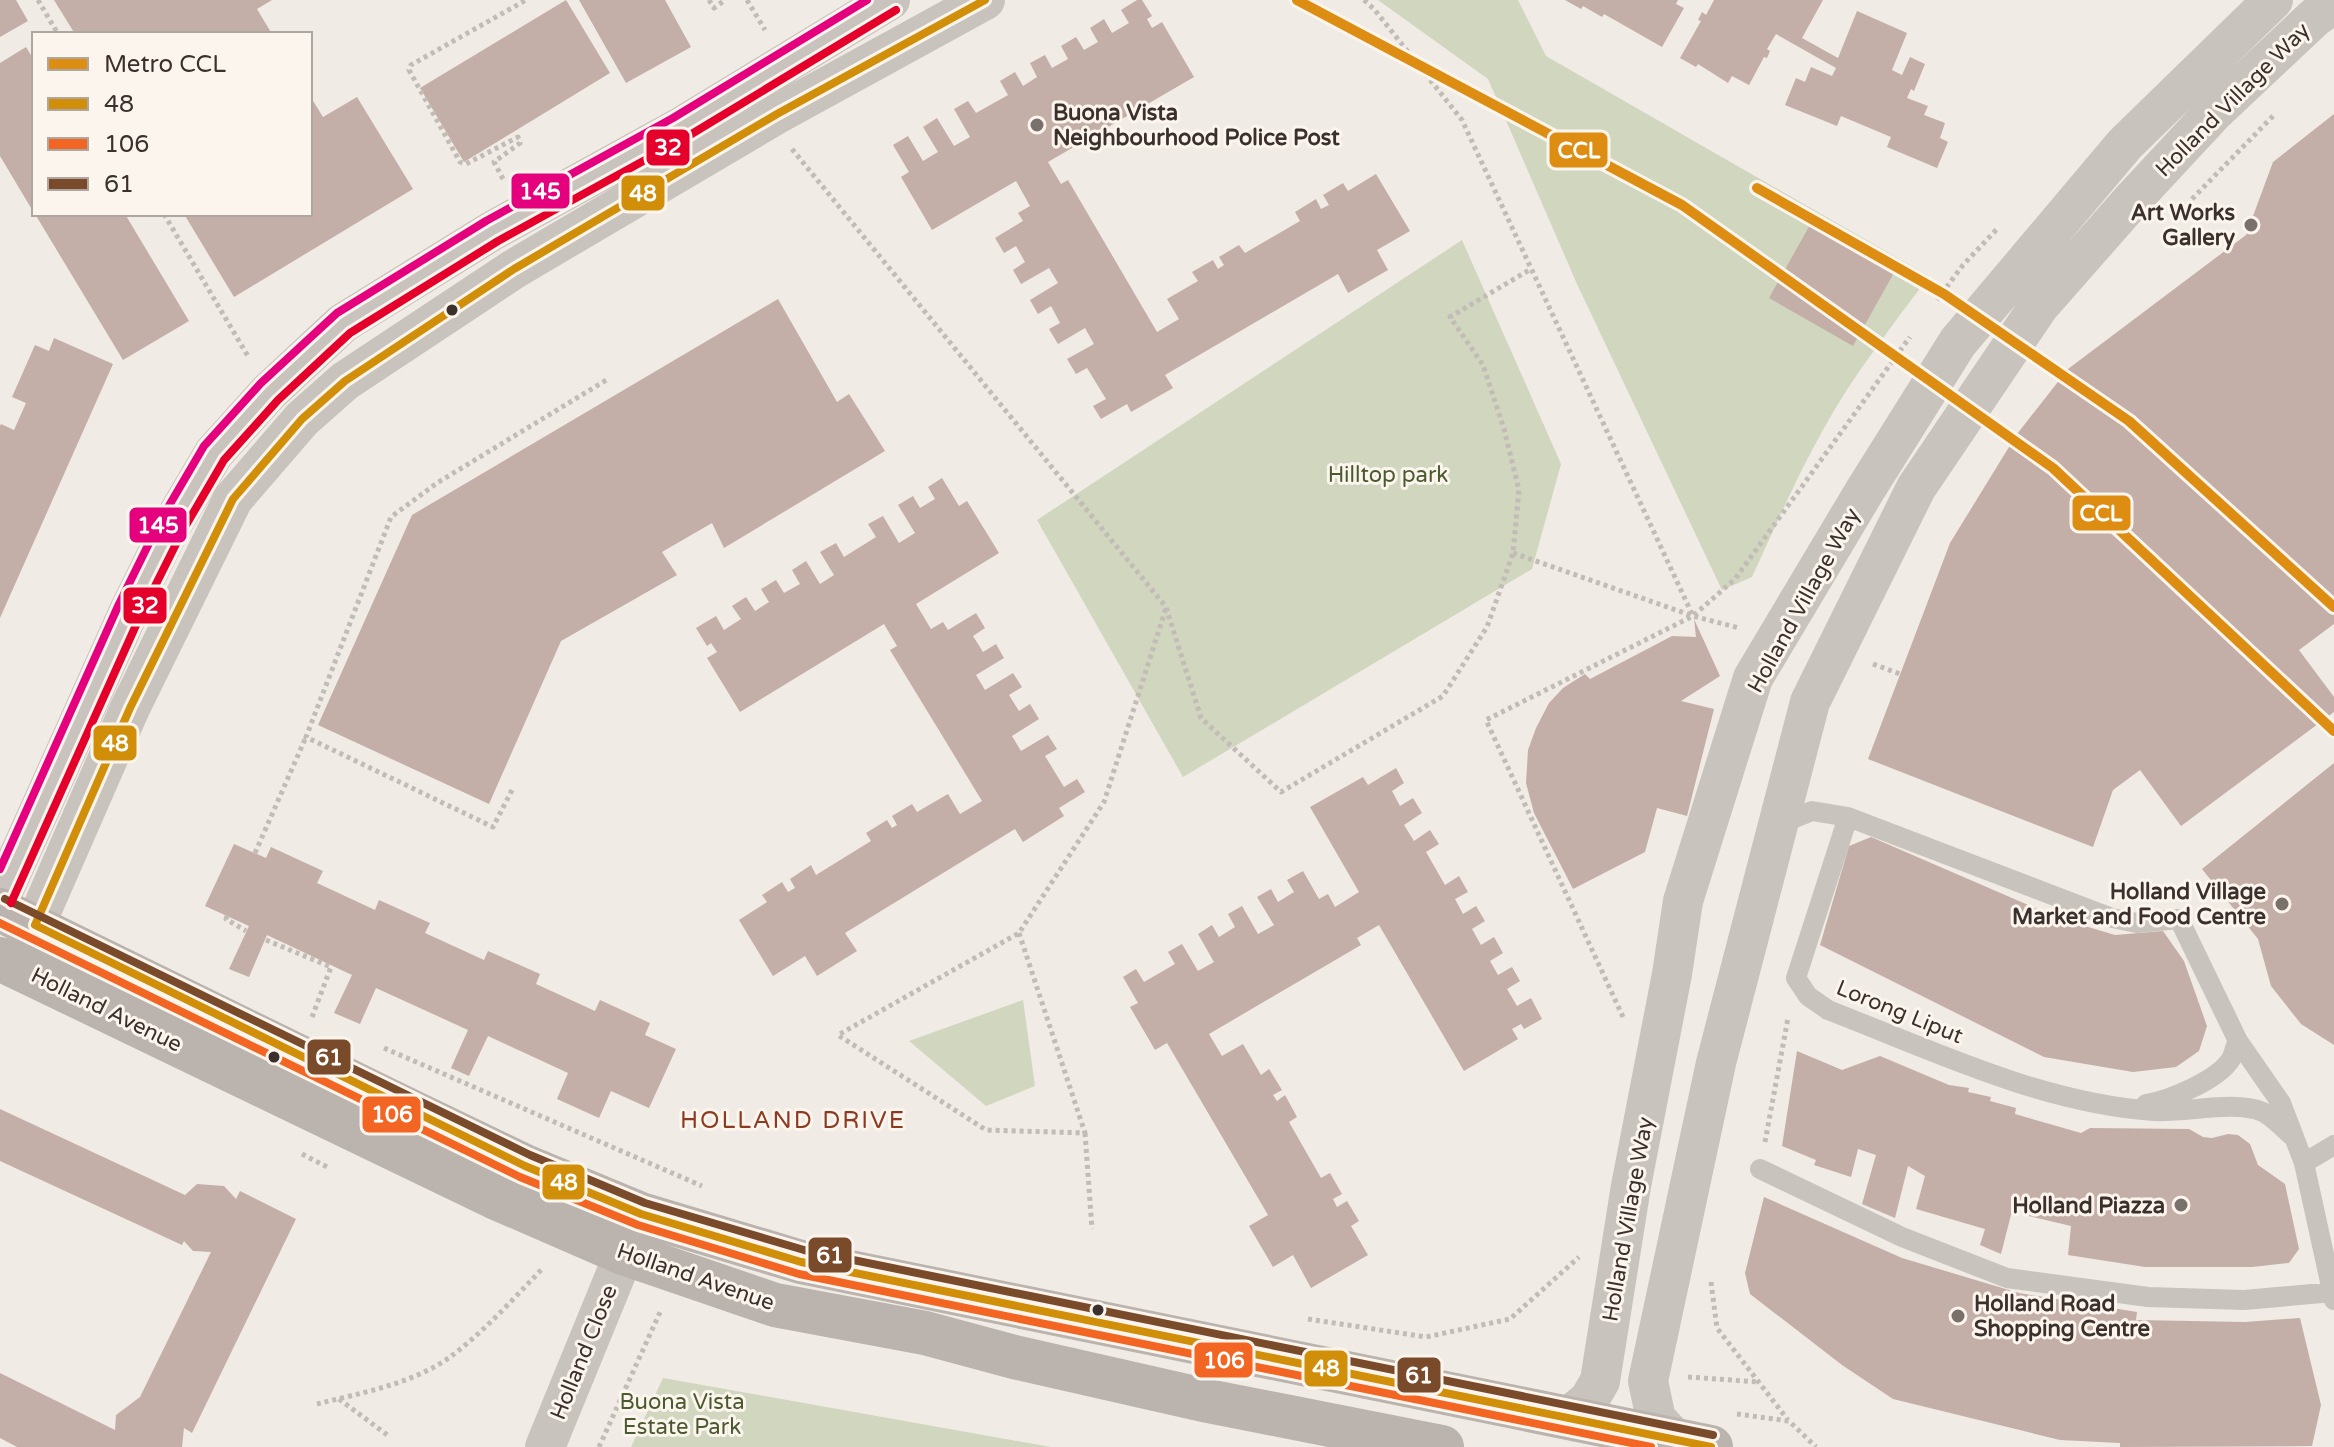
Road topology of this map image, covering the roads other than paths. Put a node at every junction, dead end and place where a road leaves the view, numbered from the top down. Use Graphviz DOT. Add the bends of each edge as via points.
graph roads {
  1 [pos="890,0"];
  2 [pos="985,0"];
  3 [pos="2273,0"];
  4 [pos="2318,7"];
  5 [pos="1848,817"];
  6 [pos="1776,825"];
  7 [pos="0,898"];
  8 [pos="18,917"];
  9 [pos="9,963"];
  10 [pos="2238,1041"];
  11 [pos="2114,1104"];
  12 [pos="387,1122"];
  13 [pos="2292,1135"];
  14 [pos="2334,1145"];
  15 [pos="2304,1163"];
  16 [pos="1760,1169"];
  17 [pos="641,1214"];
  18 [pos="623,1253"];
  19 [pos="2333,1295"];
  20 [pos="1567,1418"];
  21 [pos="1706,1433"];
  22 [pos="545,1447"];
  23 [pos="1442,1447"];
  1 -- 7 [label="street" via="343,323 269,392 214,453 171,526"];
  2 -- 8 [label="street" via="777,114 514,269 345,381 302,419 233,499 130,708"];
  3 -- 20 [label="street, Holland Village Way" via="2125,144 1958,342 1753,678 1683,901 1600,1381 1589,1400"];
  4 -- 6 [label="street, Holland Village Way" via="2214,112 2039,306 1916,488 1810,702"];
  5 -- 6 [label="lane" via="1812,811"];
  5 -- 10 [label="lane" via="2112,918 2137,923 2179,919"];
  5 -- 11 [label="lane, Lorong Liput" via="1796,978 1808,996 1828,1010 2016,1082"];
  6 -- 21 [label="street, Holland Village Way" via="1716,1063 1648,1381 1656,1419"];
  8 -- 9 [label="street"];
  8 -- 12 [label="street, Holland Avenue"];
  9 -- 12 [label="street, Holland Avenue" via="299,1104"];
  10 -- 11 [label="lane, Lorong Liput" via="2230,1061 2181,1094 2140,1105"];
  10 -- 13 [label="lane" via="2281,1103"];
  11 -- 13 [label="lane, Lorong Liput" via="2182,1112 2243,1107 2264,1113"];
  12 -- 17 [label="street, Holland Avenue" via="525,1166"];
  12 -- 18 [label="street, Holland Avenue" via="494,1197"];
  13 -- 15 [label="lane"];
  14 -- 15 [label="lane"];
  15 -- 19 [label="lane"];
  16 -- 19 [label="lane" via="1902,1237 2007,1278 2148,1297 2244,1300"];
  17 -- 18 [label="street, Holland Close"];
  17 -- 20 [label="street, Holland Avenue" via="801,1262"];
  18 -- 22 [label="street, Holland Close"];
  18 -- 23 [label="street, Holland Avenue" via="775,1305"];
  20 -- 21 [label="street, Holland Avenue"];
}
